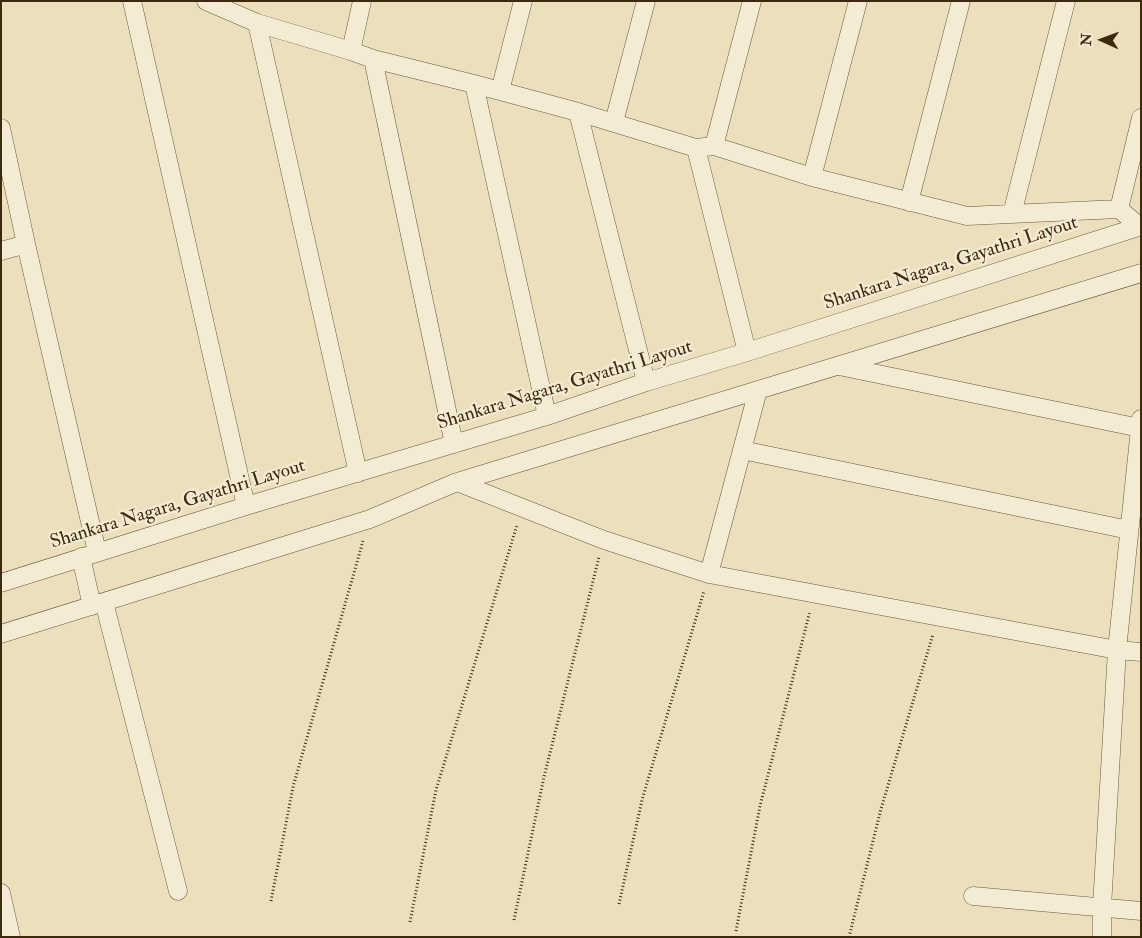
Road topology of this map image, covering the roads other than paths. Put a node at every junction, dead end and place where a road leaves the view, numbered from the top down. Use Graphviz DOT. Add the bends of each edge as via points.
graph roads {
  1 [pos="132,1"];
  2 [pos="206,1"];
  3 [pos="362,1"];
  4 [pos="523,1"];
  5 [pos="646,1"];
  6 [pos="752,1"];
  7 [pos="858,1"];
  8 [pos="961,1"];
  9 [pos="1066,1"];
  10 [pos="257,24"];
  11 [pos="351,51"];
  12 [pos="373,59"];
  13 [pos="474,84"];
  14 [pos="500,91"];
  15 [pos="578,112"];
  16 [pos="1141,118"];
  17 [pos="614,122"];
  18 [pos="1,128"];
  19 [pos="714,146"];
  20 [pos="696,148"];
  21 [pos="812,177"];
  22 [pos="909,202"];
  23 [pos="1119,209"];
  24 [pos="1012,214"];
  25 [pos="1140,226"];
  26 [pos="26,244"];
  27 [pos="1,251"];
  28 [pos="1141,273"];
  29 [pos="747,352"];
  30 [pos="838,366"];
  31 [pos="646,382"];
  32 [pos="758,390"];
  33 [pos="547,416"];
  34 [pos="1140,424"];
  35 [pos="454,444"];
  36 [pos="742,450"];
  37 [pos="358,473"];
  38 [pos="457,482"];
  39 [pos="246,506"];
  40 [pos="1129,530"];
  41 [pos="89,555"];
  42 [pos="709,574"];
  43 [pos="1,583"];
  44 [pos="98,604"];
  45 [pos="1,634"];
  46 [pos="1117,650"];
  47 [pos="1141,652"];
  48 [pos="178,892"];
  49 [pos="1,893"];
  50 [pos="973,896"];
  51 [pos="1102,907"];
  52 [pos="1141,910"];
  53 [pos="11,937"];
  54 [pos="1102,937"];
  1 -- 39 [label="street"];
  2 -- 10 [label="street"];
  3 -- 11 [label="street"];
  4 -- 14 [label="street"];
  5 -- 17 [label="street"];
  6 -- 19 [label="street"];
  7 -- 21 [label="street"];
  8 -- 22 [label="street"];
  9 -- 24 [label="street"];
  10 -- 11 [label="street"];
  10 -- 37 [label="street"];
  11 -- 12 [label="street"];
  12 -- 13 [label="street"];
  12 -- 35 [label="street"];
  13 -- 14 [label="street"];
  13 -- 33 [label="street"];
  14 -- 15 [label="street"];
  15 -- 17 [label="street"];
  15 -- 31 [label="street"];
  16 -- 23 [label="street"];
  17 -- 20 [label="street"];
  18 -- 26 [label="street"];
  19 -- 20 [label="street"];
  19 -- 21 [label="street"];
  20 -- 29 [label="street"];
  21 -- 22 [label="street"];
  22 -- 24 [label="street" via="967,216"];
  23 -- 24 [label="street"];
  23 -- 25 [label="street"];
  25 -- 29 [label="street, Shankara Nagara, Gayathri Layout"];
  26 -- 27 [label="street"];
  26 -- 41 [label="street"];
  28 -- 30 [label="street"];
  29 -- 31 [label="street, Shankara Nagara, Gayathri Layout"];
  30 -- 32 [label="street"];
  30 -- 34 [label="street"];
  31 -- 33 [label="street, Shankara Nagara, Gayathri Layout"];
  32 -- 36 [label="street"];
  32 -- 38 [label="street"];
  33 -- 35 [label="street, Shankara Nagara, Gayathri Layout"];
  34 -- 40 [label="street"];
  35 -- 37 [label="street, Shankara Nagara, Gayathri Layout"];
  36 -- 40 [label="street"];
  36 -- 42 [label="street"];
  37 -- 39 [label="street, Shankara Nagara, Gayathri Layout"];
  38 -- 42 [label="street" via="604,540"];
  38 -- 44 [label="street" via="370,519"];
  39 -- 41 [label="street, Shankara Nagara, Gayathri Layout"];
  40 -- 46 [label="street"];
  41 -- 43 [label="street, Shankara Nagara, Gayathri Layout"];
  41 -- 44 [label="street"];
  42 -- 46 [label="street"];
  44 -- 45 [label="street"];
  44 -- 48 [label="street"];
  46 -- 47 [label="street"];
  46 -- 51 [label="street"];
  49 -- 53 [label="street"];
  50 -- 51 [label="street"];
  51 -- 52 [label="street"];
  51 -- 54 [label="street"];
}
